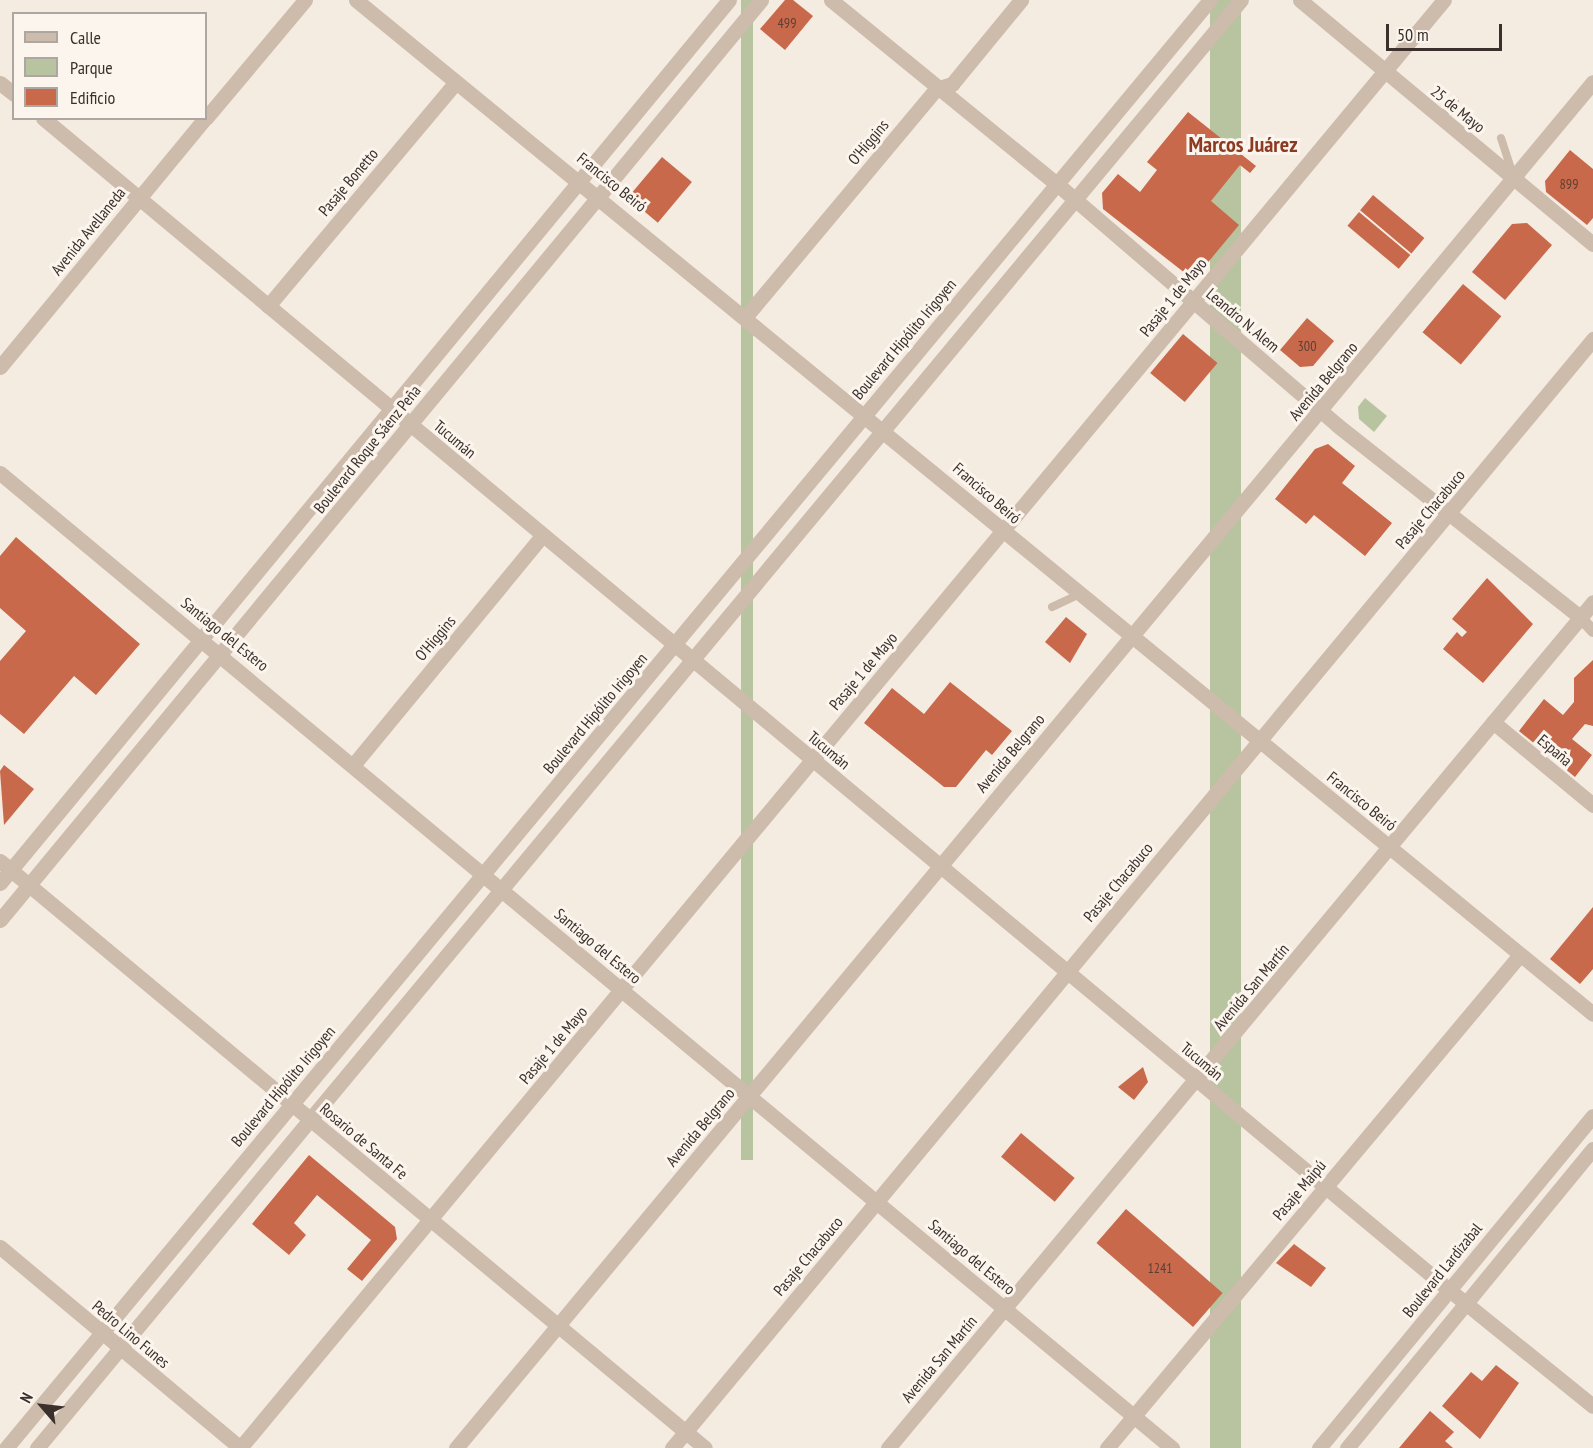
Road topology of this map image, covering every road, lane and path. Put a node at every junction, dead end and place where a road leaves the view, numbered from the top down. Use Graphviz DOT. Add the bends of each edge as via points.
graph roads {
  1 [pos="305,0"];
  2 [pos="356,0"];
  3 [pos="729,0"];
  4 [pos="761,0"];
  5 [pos="831,0"];
  6 [pos="1021,0"];
  7 [pos="1210,0"];
  8 [pos="1241,0"];
  9 [pos="1300,0"];
  10 [pos="1444,0"];
  11 [pos="1384,72"];
  12 [pos="0,82"];
  13 [pos="456,82"];
  14 [pos="1593,82"];
  15 [pos="936,89"];
  16 [pos="12,92"];
  17 [pos="1455,100"];
  18 [pos="207,117"];
  19 [pos="1440,118"];
  20 [pos="45,120"];
  21 [pos="204,120"];
  22 [pos="1501,138"];
  23 [pos="1514,178"];
  24 [pos="582,180"];
  25 [pos="1057,184"];
  26 [pos="598,194"];
  27 [pos="139,198"];
  28 [pos="1076,200"];
  29 [pos="1593,244"];
  30 [pos="1194,301"];
  31 [pos="268,306"];
  32 [pos="747,315"];
  33 [pos="1593,339"];
  34 [pos="0,367"];
  35 [pos="391,409"];
  36 [pos="1322,411"];
  37 [pos="865,413"];
  38 [pos="411,425"];
  39 [pos="885,429"];
  40 [pos="0,472"];
  41 [pos="1449,514"];
  42 [pos="1003,531"];
  43 [pos="543,535"];
  44 [pos="1080,594"];
  45 [pos="1593,602"];
  46 [pos="1052,607"];
  47 [pos="1580,617"];
  48 [pos="1593,631"];
  49 [pos="1131,636"];
  50 [pos="201,639"];
  51 [pos="675,645"];
  52 [pos="221,655"];
  53 [pos="693,660"];
  54 [pos="1493,722"];
  55 [pos="1259,740"];
  56 [pos="813,760"];
  57 [pos="354,764"];
  58 [pos="1591,800"];
  59 [pos="1390,847"];
  60 [pos="939,865"];
  61 [pos="5,866"];
  62 [pos="484,873"];
  63 [pos="0,883"];
  64 [pos="29,886"];
  65 [pos="502,889"];
  66 [pos="0,920"];
  67 [pos="1519,956"];
  68 [pos="1067,972"];
  69 [pos="622,991"];
  70 [pos="1593,1014"];
  71 [pos="1197,1080"];
  72 [pos="751,1095"];
  73 [pos="292,1104"];
  74 [pos="1593,1116"];
  75 [pos="310,1120"];
  76 [pos="1593,1149"];
  77 [pos="1326,1187"];
  78 [pos="878,1201"];
  79 [pos="430,1220"];
  80 [pos="0,1247"];
  81 [pos="1448,1289"];
  82 [pos="1468,1305"];
  83 [pos="1004,1308"];
  84 [pos="558,1326"];
  85 [pos="100,1332"];
  86 [pos="120,1348"];
  87 [pos="1593,1406"];
  88 [pos="1134,1416"];
  89 [pos="685,1432"];
  90 [pos="6,1448"];
  91 [pos="37,1448"];
  92 [pos="240,1448"];
  93 [pos="456,1448"];
  94 [pos="672,1448"];
  95 [pos="705,1448"];
  96 [pos="888,1448"];
  97 [pos="1107,1448"];
  98 [pos="1172,1448"];
  99 [pos="1319,1448"];
  100 [pos="1347,1448"];
  1 -- 18 [label="street, Avenida Avellaneda"];
  2 -- 13 [label="street, Francisco Beiró"];
  3 -- 24 [label="street, Boulevard Roque Sáenz Peña"];
  4 -- 26 [label="street, Boulevard Roque Sáenz Peña"];
  5 -- 15 [label="street, Leandro N. Alem"];
  6 -- 15 [label="street, O'Higgins" via="952,84"];
  7 -- 25 [label="street, Boulevard Hipólito Irigoyen"];
  8 -- 28 [label="street"];
  9 -- 11 [label="street, 25 de Mayo"];
  10 -- 11 [label="street, Pasaje 1 de Mayo"];
  11 -- 19 [label="street, 25 de Mayo"];
  11 -- 30 [label="street, Pasaje 1 de Mayo"];
  12 -- 16 [label="street"];
  13 -- 24 [label="street, Francisco Beiró"];
  13 -- 31 [label="street, Pasaje Bonetto"];
  14 -- 23 [label="street, Avenida Belgrano"];
  15 -- 25 [label="street, Leandro N. Alem"];
  15 -- 32 [label="street, O'Higgins"];
  17 -- 19 [label="lane"];
  19 -- 23 [label="street, 25 de Mayo"];
  20 -- 27 [label="street, Tucumán"];
  21 -- 27 [label="street, Avenida Avellaneda"];
  22 -- 23 [label="lane"];
  23 -- 29 [label="street, 25 de Mayo"];
  23 -- 36 [label="street, Avenida Belgrano"];
  24 -- 26 [label="street, Francisco Beiró"];
  24 -- 35 [label="street, Boulevard Roque Sáenz Peña"];
  25 -- 28 [label="street, Leandro N. Alem"];
  25 -- 37 [label="street, Boulevard Hipólito Irigoyen"];
  26 -- 32 [label="street, Francisco Beiró"];
  26 -- 38 [label="street, Boulevard Roque Sáenz Peña"];
  27 -- 31 [label="street, Tucumán"];
  27 -- 34 [label="street, Avenida Avellaneda"];
  28 -- 30 [label="street, Leandro N. Alem"];
  28 -- 39 [label="street"];
  30 -- 36 [label="street, Leandro N. Alem"];
  30 -- 42 [label="street, Pasaje 1 de Mayo"];
  31 -- 35 [label="street, Tucumán"];
  32 -- 37 [label="street, Francisco Beiró"];
  33 -- 41 [label="street, Pasaje Chacabuco"];
  35 -- 38 [label="street, Tucumán"];
  35 -- 50 [label="street, Boulevard Roque Sáenz Peña"];
  36 -- 41 [label="street, Leandro N. Alem"];
  36 -- 49 [label="street, Avenida Belgrano"];
  37 -- 39 [label="street, Francisco Beiró"];
  37 -- 51 [label="street, Boulevard Hipólito Irigoyen"];
  38 -- 43 [label="street, Tucumán"];
  38 -- 52 [label="street, Boulevard Roque Sáenz Peña"];
  39 -- 42 [label="street, Francisco Beiró"];
  39 -- 53 [label="street"];
  40 -- 50 [label="street, Santiago del Estero"];
  41 -- 47 [label="street, Leandro N. Alem"];
  41 -- 55 [label="street, Pasaje Chacabuco"];
  42 -- 44 [label="street, Francisco Beiró"];
  42 -- 56 [label="street, Pasaje 1 de Mayo"];
  43 -- 51 [label="street, Tucumán"];
  43 -- 57 [label="street, O'Higgins"];
  44 -- 46 [label="lane"];
  44 -- 49 [label="street, Francisco Beiró"];
  45 -- 47 [label="street, Avenida San Martín"];
  47 -- 48 [label="street"];
  47 -- 54 [label="street, Avenida San Martín"];
  49 -- 55 [label="street, Francisco Beiró"];
  49 -- 60 [label="street, Avenida Belgrano"];
  50 -- 52 [label="street, Santiago del Estero"];
  50 -- 61 [label="street, Boulevard Roque Sáenz Peña"];
  51 -- 53 [label="street, Tucumán"];
  51 -- 62 [label="street, Boulevard Hipólito Irigoyen"];
  52 -- 57 [label="street, Santiago del Estero"];
  52 -- 64 [label="street, Boulevard Roque Sáenz Peña"];
  53 -- 56 [label="street, Tucumán"];
  53 -- 65 [label="street"];
  54 -- 58 [label="street, España"];
  54 -- 59 [label="street, Avenida San Martín"];
  55 -- 59 [label="street, Francisco Beiró"];
  55 -- 68 [label="street, Pasaje Chacabuco"];
  56 -- 60 [label="street, Tucumán"];
  56 -- 69 [label="street, Pasaje 1 de Mayo"];
  57 -- 62 [label="street, Santiago del Estero"];
  59 -- 67 [label="street, Francisco Beiró"];
  59 -- 71 [label="street, Avenida San Martín"];
  60 -- 68 [label="street, Tucumán"];
  60 -- 72 [label="street, Avenida Belgrano"];
  61 -- 63 [label="street, Boulevard Roque Sáenz Peña"];
  61 -- 64 [label="street, Rosario de Santa Fe"];
  62 -- 65 [label="street, Santiago del Estero"];
  62 -- 73 [label="street, Boulevard Hipólito Irigoyen"];
  64 -- 66 [label="street, Boulevard Roque Sáenz Peña"];
  64 -- 73 [label="street, Rosario de Santa Fe"];
  65 -- 69 [label="street, Santiago del Estero"];
  65 -- 75 [label="street"];
  67 -- 70 [label="street, Francisco Beiró"];
  67 -- 77 [label="street, Pasaje Maipú"];
  68 -- 71 [label="street, Tucumán"];
  68 -- 78 [label="street, Pasaje Chacabuco"];
  69 -- 72 [label="street, Santiago del Estero"];
  69 -- 79 [label="street, Pasaje 1 de Mayo"];
  71 -- 77 [label="street, Tucumán"];
  71 -- 83 [label="street, Avenida San Martín"];
  72 -- 78 [label="street, Santiago del Estero"];
  72 -- 84 [label="street, Avenida Belgrano"];
  73 -- 75 [label="street, Rosario de Santa Fe"];
  73 -- 85 [label="street, Boulevard Hipólito Irigoyen"];
  74 -- 81 [label="street, Boulevard Lardizabal"];
  75 -- 79 [label="street, Rosario de Santa Fe"];
  75 -- 86 [label="street"];
  76 -- 82 [label="street"];
  77 -- 81 [label="street, Tucumán"];
  77 -- 88 [label="street, Pasaje Maipú"];
  78 -- 83 [label="street, Santiago del Estero"];
  78 -- 89 [label="street, Pasaje Chacabuco"];
  79 -- 84 [label="street, Rosario de Santa Fe"];
  79 -- 92 [label="street, Pasaje 1 de Mayo"];
  80 -- 85 [label="street, Pedro Lino Funes"];
  81 -- 82 [label="street, Tucumán"];
  81 -- 99 [label="street, Boulevard Lardizabal"];
  82 -- 87 [label="street, Tucumán"];
  82 -- 100 [label="street"];
  83 -- 88 [label="street, Santiago del Estero"];
  83 -- 96 [label="street, Avenida San Martín"];
  84 -- 89 [label="street, Rosario de Santa Fe"];
  84 -- 93 [label="street, Avenida Belgrano"];
  85 -- 86 [label="street, Pedro Lino Funes"];
  85 -- 90 [label="street, Boulevard Hipólito Irigoyen"];
  86 -- 91 [label="street"];
  86 -- 92 [label="street, Pedro Lino Funes"];
  88 -- 97 [label="street, Pasaje Maipú"];
  88 -- 98 [label="street, Santiago del Estero"];
  89 -- 94 [label="street, Pasaje Chacabuco"];
  89 -- 95 [label="street, Rosario de Santa Fe"];
}
